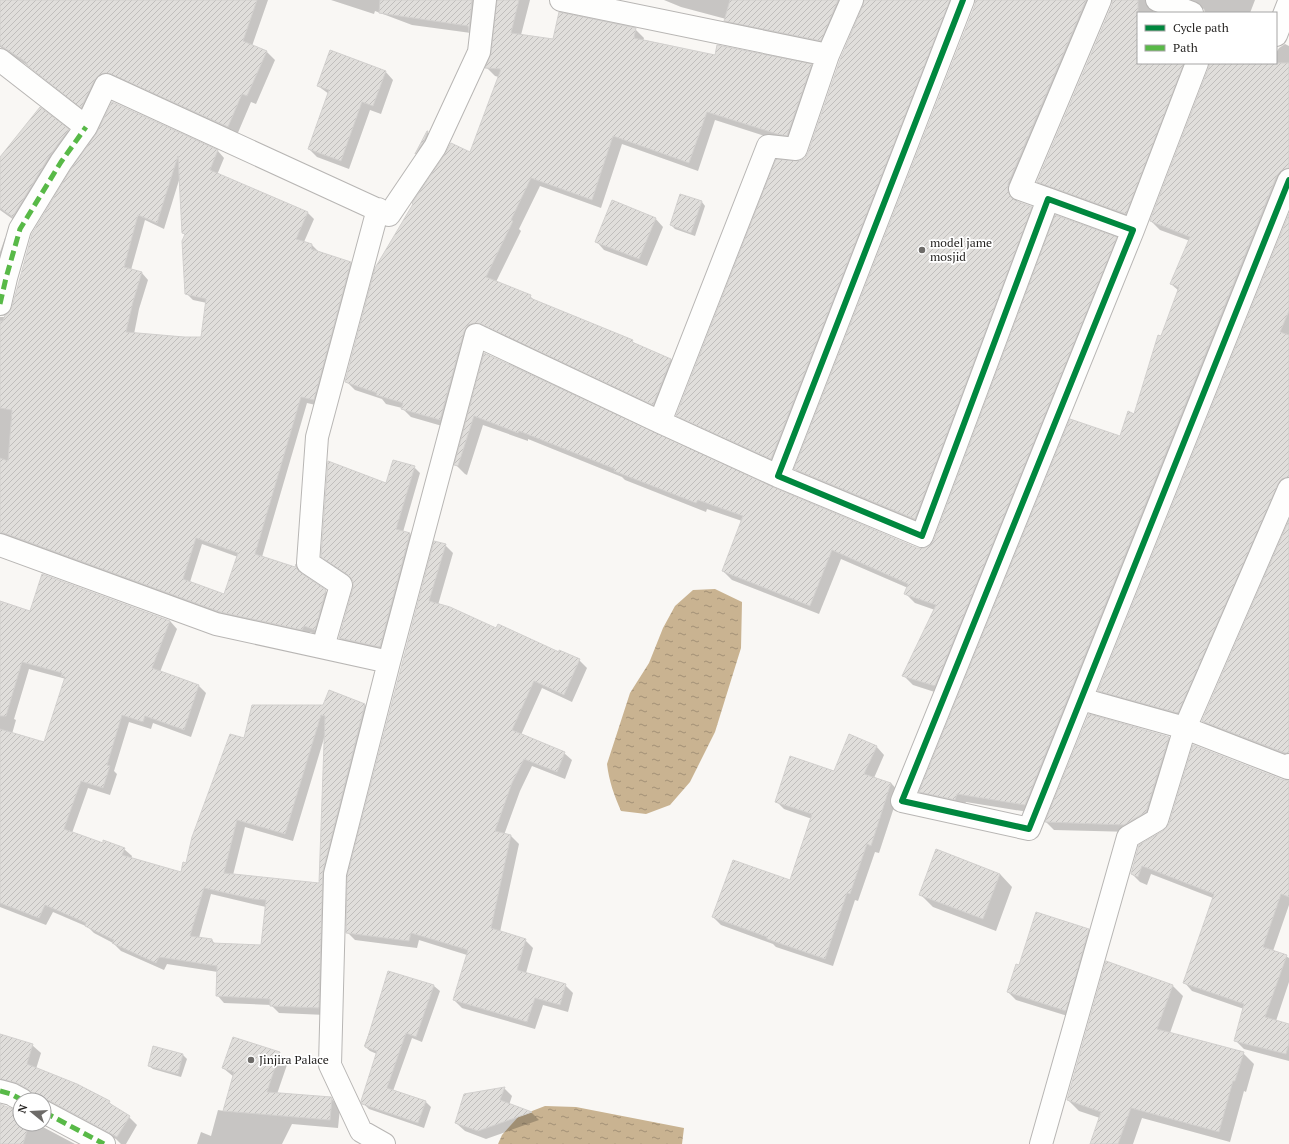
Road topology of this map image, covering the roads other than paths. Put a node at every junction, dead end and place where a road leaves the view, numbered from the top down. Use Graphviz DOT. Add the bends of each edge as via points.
graph roads {
  1 [pos="484,0"];
  2 [pos="561,0"];
  3 [pos="852,0"];
  4 [pos="963,0"];
  5 [pos="1100,0"];
  6 [pos="1157,0"];
  7 [pos="1289,2"];
  8 [pos="1189,12"];
  9 [pos="1277,32"];
  10 [pos="1277,40"];
  11 [pos="1289,46"];
  12 [pos="828,55"];
  13 [pos="0,60"];
  14 [pos="1196,64"];
  15 [pos="86,127"];
  16 [pos="1289,180"];
  17 [pos="1048,199"];
  18 [pos="378,210"];
  19 [pos="1133,230"];
  20 [pos="0,304"];
  21 [pos="660,422"];
  22 [pos="778,476"];
  23 [pos="1289,489"];
  24 [pos="0,545"];
  25 [pos="322,647"];
  26 [pos="389,662"];
  27 [pos="1081,699"];
  28 [pos="1185,728"];
  29 [pos="1289,765"];
  30 [pos="0,1091"];
  31 [pos="12,1095"];
  32 [pos="52,1116"];
  33 [pos="104,1144"];
  34 [pos="384,1144"];
  35 [pos="1041,1144"];
  1 -- 18 [label="street" via="479,52 435,146 389,215"];
  2 -- 12 [label="street"];
  3 -- 12 [label="street"];
  4 -- 22 [label="street"];
  5 -- 17 [label="street" via="1020,189"];
  6 -- 8 [label="street"];
  7 -- 9 [label="street"];
  10 -- 11 [label="street"];
  12 -- 21 [label="street" via="796,149 768,146"];
  13 -- 15 [label="street"];
  14 -- 19 [label="street"];
  15 -- 18 [label="street" via="106,85"];
  15 -- 20 [label="street" via="20,229"];
  16 -- 27 [label="street"];
  17 -- 19 [label="street"];
  17 -- 22 [label="street" via="922,536"];
  18 -- 25 [label="street" via="317,437 308,563 341,585"];
  19 -- 27 [label="street" via="902,801 1029,829"];
  21 -- 22 [label="street"];
  21 -- 26 [label="street" via="476,335"];
  23 -- 28 [label="street"];
  24 -- 25 [label="street" via="216,624"];
  25 -- 26 [label="street"];
  26 -- 34 [label="street" via="335,874 330,1065 361,1131"];
  27 -- 28 [label="street"];
  28 -- 29 [label="street" via="1288,768"];
  28 -- 35 [label="street" via="1157,820 1128,837"];
  30 -- 31 [label="street"];
  32 -- 33 [label="street"];
}
